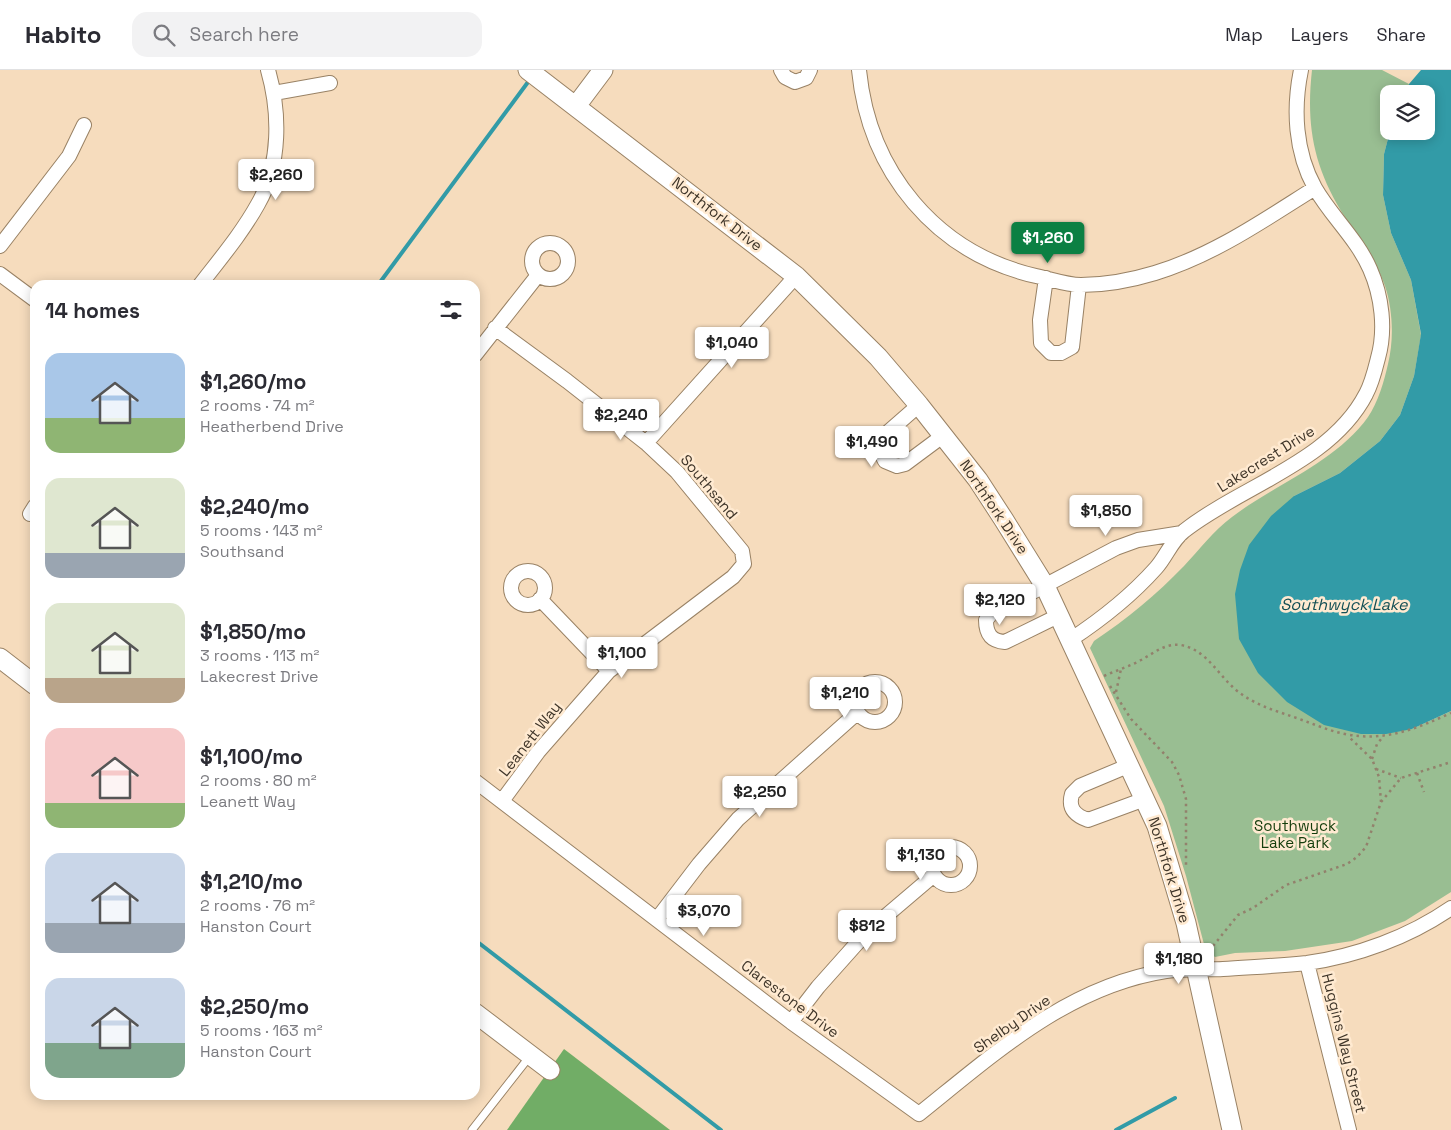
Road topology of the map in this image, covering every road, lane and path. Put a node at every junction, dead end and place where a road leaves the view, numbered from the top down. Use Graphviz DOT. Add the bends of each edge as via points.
graph roads {
  1 [pos="268,70"];
  2 [pos="528,70"];
  3 [pos="603,70"];
  4 [pos="781,70"];
  5 [pos="810,70"];
  6 [pos="859,70"];
  7 [pos="1301,70"];
  8 [pos="330,83"];
  9 [pos="274,93"];
  10 [pos="576,106"];
  11 [pos="84,125"];
  12 [pos="1315,188"];
  13 [pos="0,246"];
  14 [pos="0,274"];
  15 [pos="538,275"];
  16 [pos="796,276"];
  17 [pos="1046,278"];
  18 [pos="204,280"];
  19 [pos="1079,285"];
  20 [pos="30,296"];
  21 [pos="495,328"];
  22 [pos="480,348"];
  23 [pos="919,405"];
  24 [pos="944,435"];
  25 [pos="646,442"];
  26 [pos="1182,533"];
  27 [pos="744,564"];
  28 [pos="1045,586"];
  29 [pos="540,600"];
  30 [pos="1058,616"];
  31 [pos="1070,640"];
  32 [pos="0,658"];
  33 [pos="1121,669"];
  34 [pos="608,671"];
  35 [pos="30,681"];
  36 [pos="1116,692"];
  37 [pos="858,712"];
  38 [pos="1451,713"];
  39 [pos="1347,735"];
  40 [pos="1382,737"];
  41 [pos="1372,759"];
  42 [pos="1451,762"];
  43 [pos="1130,765"];
  44 [pos="1376,769"];
  45 [pos="1417,773"];
  46 [pos="1400,778"];
  47 [pos="480,785"];
  48 [pos="1424,792"];
  49 [pos="1145,799"];
  50 [pos="502,801"];
  51 [pos="1381,802"];
  52 [pos="1186,866"];
  53 [pos="934,875"];
  54 [pos="1451,908"];
  55 [pos="657,919"];
  56 [pos="1208,944"];
  57 [pos="1209,951"];
  58 [pos="1307,963"];
  59 [pos="1197,970"];
  60 [pos="480,1017"];
  61 [pos="791,1022"];
  62 [pos="531,1055"];
  63 [pos="550,1070"];
  64 [pos="919,1114"];
  65 [pos="472,1130"];
  66 [pos="1232,1130"];
  67 [pos="1349,1130"];
  1 -- 9 [label="street"];
  2 -- 10 [label="street, Northfork Drive"];
  3 -- 10 [label="street"];
  4 -- 5 [label="street" via="784,78 795,82 806,78"];
  6 -- 17 [label="street" via="862,97 875,138 889,168 913,203 976,255 1013,270"];
  7 -- 12 [label="street, Lakecrest Drive" via="1295,113 1302,153"];
  8 -- 9 [label="street"];
  9 -- 18 [label="street" via="277,117 269,181 244,226"];
  10 -- 16 [label="street, Northfork Drive"];
  11 -- 13 [label="street" via="69,156"];
  12 -- 19 [label="street" via="1200,257 1135,278"];
  12 -- 26 [label="street, Lakecrest Drive" via="1358,247 1378,289 1382,331 1373,376 1354,412 1319,447"];
  14 -- 20 [label="street"];
  15 -- 21 [label="street"];
  16 -- 23 [label="street, Northfork Drive" via="878,357"];
  16 -- 25 [label="street"];
  17 -- 19 [label="street"];
  17 -- 19 [label="street" via="1040,320 1041,343 1050,353 1061,354 1072,347"];
  21 -- 22 [label="street"];
  21 -- 25 [label="street, Southsand"];
  23 -- 24 [label="street, Northfork Drive"];
  23 -- 24 [label="street" via="887,433 878,447 885,461 897,466 905,464"];
  24 -- 28 [label="street, Northfork Drive" via="1004,520"];
  25 -- 27 [label="street, Southsand" via="677,472 742,551"];
  26 -- 28 [label="street, Lakecrest Drive" via="1138,540 1116,548"];
  26 -- 31 [label="street, Lakecrest Drive" via="1134,592"];
  27 -- 34 [label="street, Leanett Way" via="733,577"];
  28 -- 30 [label="street, Northfork Drive"];
  28 -- 30 [label="street, Lakecrest Drive" via="991,614 986,620 989,636 1005,642"];
  29 -- 34 [label="street"];
  30 -- 31 [label="street, Northfork Drive"];
  31 -- 43 [label="street, Northfork Drive"];
  32 -- 35 [label="street"];
  33 -- 36 [label="path"];
  33 -- 36 [label="path" via="1104,676"];
  33 -- 39 [label="path" via="1162,647 1183,646 1202,655 1234,688 1262,708"];
  34 -- 50 [label="street, Leanett Way" via="538,752"];
  36 -- 52 [label="path" via="1131,719 1172,762 1179,775 1186,799"];
  37 -- 55 [label="street" via="738,819"];
  38 -- 40 [label="path" via="1412,730"];
  39 -- 40 [label="path"];
  39 -- 41 [label="path"];
  40 -- 41 [label="path" via="1376,744"];
  41 -- 44 [label="path"];
  42 -- 45 [label="path"];
  43 -- 49 [label="street, Northfork Drive"];
  43 -- 49 [label="street" via="1080,786 1072,794 1071,807 1075,814 1088,820"];
  44 -- 46 [label="path"];
  44 -- 51 [label="path"];
  45 -- 46 [label="path"];
  45 -- 48 [label="path"];
  46 -- 51 [label="path"];
  47 -- 50 [label="street, Clarestone Drive"];
  49 -- 59 [label="street, Northfork Drive" via="1157,826"];
  50 -- 55 [label="street, Clarestone Drive"];
  51 -- 57 [label="path" via="1366,847 1357,857 1347,864 1275,891 1238,915"];
  53 -- 61 [label="street" via="867,932"];
  54 -- 58 [label="street, Shelby Drive" via="1429,923 1391,940"];
  55 -- 61 [label="street, Clarestone Drive"];
  56 -- 57 [label="path"];
  57 -- 59 [label="path"];
  58 -- 59 [label="street, Shelby Drive"];
  58 -- 67 [label="street, Huggins Way Street"];
  59 -- 64 [label="street, Shelby Drive" via="1167,971 1138,978 1040,1020"];
  59 -- 66 [label="street, Northfork Drive"];
  60 -- 62 [label="street"];
  61 -- 64 [label="street, Clarestone Drive"];
  62 -- 63 [label="street"];
  62 -- 65 [label="lane"];
}
